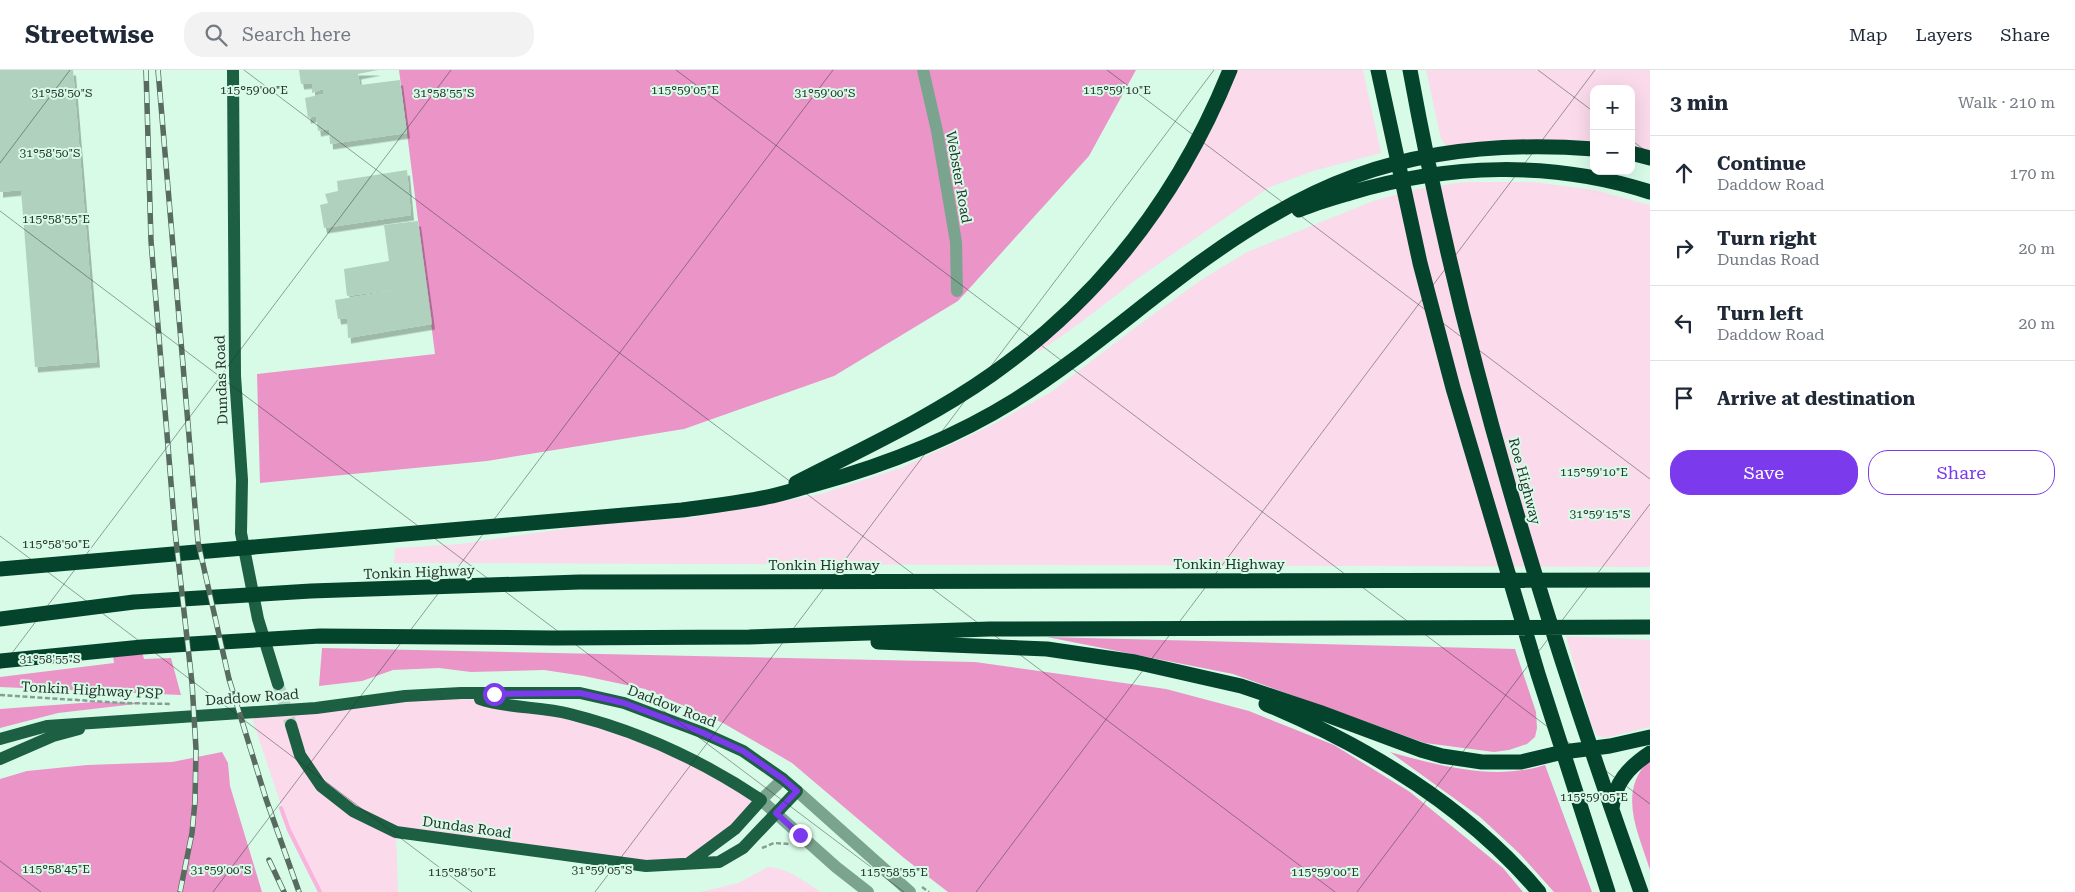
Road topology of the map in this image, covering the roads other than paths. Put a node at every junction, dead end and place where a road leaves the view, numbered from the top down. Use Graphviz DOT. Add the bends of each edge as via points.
graph roads {
  1 [pos="233,70"];
  2 [pos="923,70"];
  3 [pos="1230,70"];
  4 [pos="1378,70"];
  5 [pos="1410,70"];
  6 [pos="1590,149"];
  7 [pos="1635,155"];
  8 [pos="1650,158"];
  9 [pos="1650,192"];
  10 [pos="1237,238"];
  11 [pos="957,290"];
  12 [pos="768,497"];
  13 [pos="0,570"];
  14 [pos="1650,580"];
  15 [pos="0,619"];
  16 [pos="1650,627"];
  17 [pos="749,636"];
  18 [pos="0,661"];
  19 [pos="1168,669"];
  20 [pos="278,684"];
  21 [pos="461,693"];
  22 [pos="105,722"];
  23 [pos="291,726"];
  24 [pos="1650,737"];
  25 [pos="0,739"];
  26 [pos="1590,748"];
  27 [pos="1563,752"];
  28 [pos="1650,753"];
  29 [pos="0,759"];
  30 [pos="783,779"];
  31 [pos="797,791"];
  32 [pos="761,800"];
  33 [pos="1612,812"];
  34 [pos="776,813"];
  35 [pos="689,863"];
  36 [pos="868,892"];
  37 [pos="910,892"];
  38 [pos="1539,892"];
  39 [pos="1608,892"];
  40 [pos="1640,892"];
  1 -- 20 [label="main road, Dundas Road" via="235,376 242,533 258,619"];
  2 -- 11 [label="street, Webster Road" via="956,242"];
  3 -- 12 [label="highway" via="1192,153 1162,200 1131,244 1093,288 1047,331 991,375 926,416"];
  4 -- 27 [label="highway" via="1420,263 1453,388"];
  5 -- 26 [label="highway, Roe Highway" via="1461,313 1524,538"];
  6 -- 10 [label="highway" via="1546,145 1507,147 1380,167 1317,192"];
  7 -- 8 [label="highway"];
  9 -- 10 [label="highway" via="1556,172 1454,171 1384,183 1309,206"];
  10 -- 12 [label="highway" via="1073,360 984,418 929,445 862,471"];
  12 -- 13 [label="highway" via="682,510"];
  14 -- 15 [label="highway, Tonkin Highway" via="579,582 311,591 134,602"];
  16 -- 17 [label="highway" via="999,629"];
  17 -- 18 [label="highway" via="320,636 142,647"];
  17 -- 19 [label="highway" via="1047,649"];
  19 -- 27 [label="highway" via="1241,686 1442,756 1501,762"];
  19 -- 38 [label="highway" via="1244,694 1364,750 1412,780 1471,826"];
  21 -- 22 [label="main road, Daddow Road" via="405,696 316,708"];
  21 -- 30 [label="main road, Daddow Road" via="580,693 624,703 743,751"];
  21 -- 32 [label="main road, Daddow Road" via="511,706 568,713 622,728 692,759"];
  22 -- 25 [label="main road, Daddow Road" via="47,726"];
  22 -- 29 [label="main road, Daddow Road" via="53,736"];
  23 -- 35 [label="main road, Dundas Road" via="300,755 321,786 353,812 396,832 646,866"];
  24 -- 26 [label="highway"];
  26 -- 27 [label="highway"];
  26 -- 33 [label="highway, Roe Highway"];
  27 -- 39 [label="highway"];
  28 -- 33 [label="highway" via="1627,772 1616,787"];
  30 -- 31 [label="main road, Daddow Road"];
  30 -- 32 [label="street"];
  31 -- 34 [label="main road, Dundas Road"];
  31 -- 37 [label="street, Daddow Road"];
  32 -- 34 [label="street, Daddow Road"];
  32 -- 35 [label="main road" via="734,829"];
  33 -- 40 [label="highway, Roe Highway"];
  34 -- 35 [label="main road, Dundas Road" via="743,848 719,862"];
  34 -- 36 [label="street, Daddow Road"];
}
